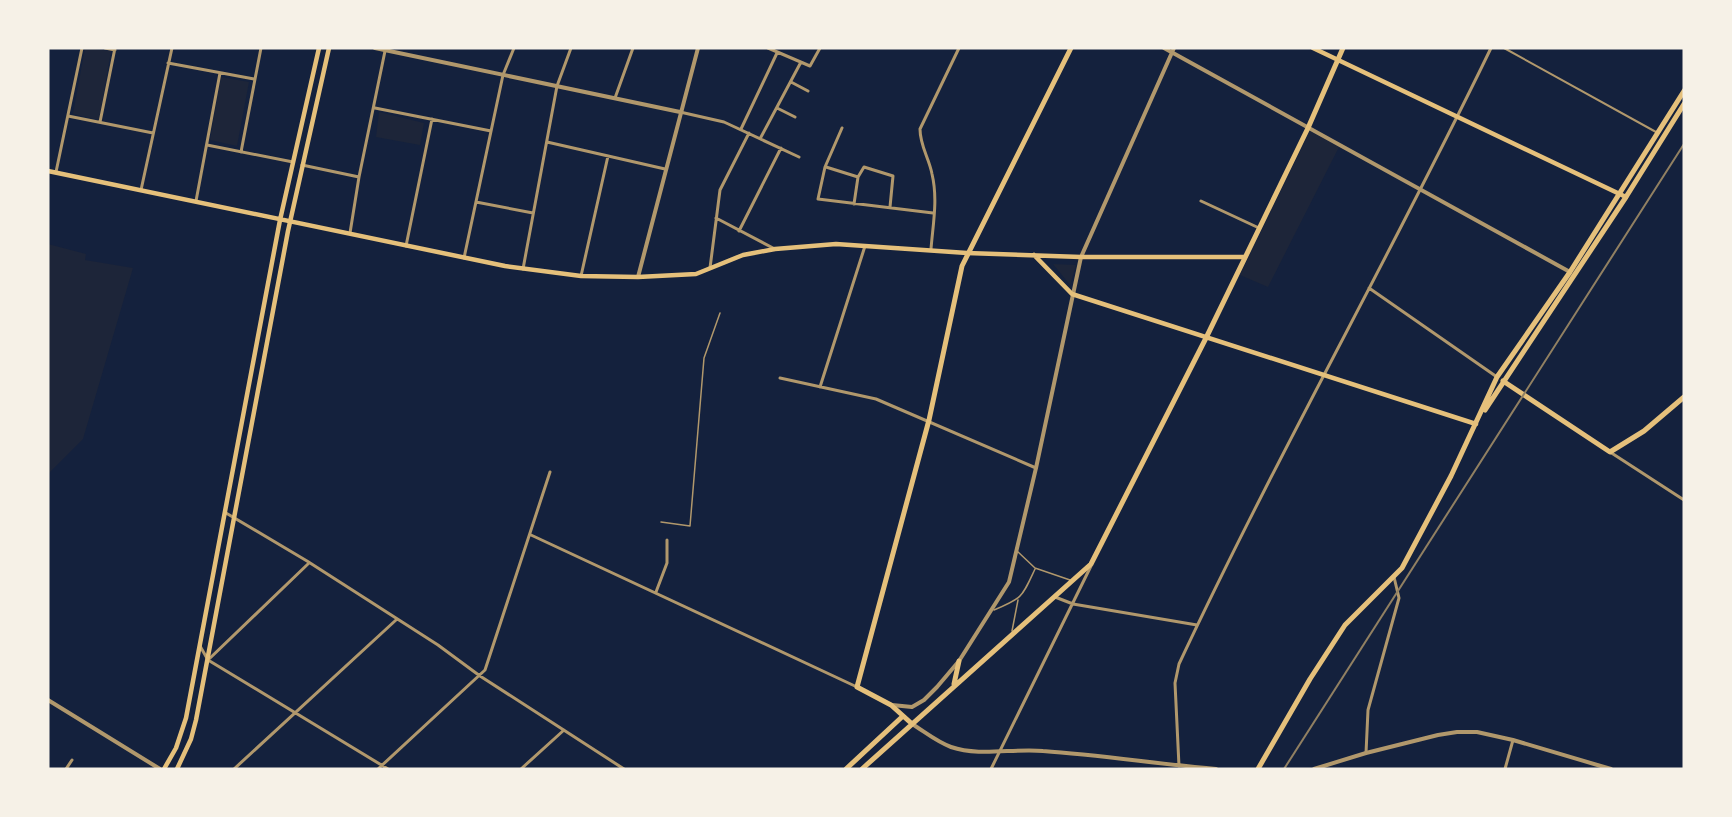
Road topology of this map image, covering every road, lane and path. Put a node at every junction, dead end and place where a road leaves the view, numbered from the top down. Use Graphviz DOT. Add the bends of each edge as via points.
graph roads {
  1 [pos="82,48"];
  2 [pos="105,48"];
  3 [pos="171,48"];
  4 [pos="261,48"];
  5 [pos="319,48"];
  6 [pos="329,48"];
  7 [pos="375,48"];
  8 [pos="513,48"];
  9 [pos="571,48"];
  10 [pos="633,48"];
  11 [pos="698,48"];
  12 [pos="768,48"];
  13 [pos="820,48"];
  14 [pos="959,48"];
  15 [pos="1071,48"];
  16 [pos="1164,48"];
  17 [pos="1313,48"];
  18 [pos="1343,48"];
  19 [pos="1491,48"];
  20 [pos="1504,48"];
  21 [pos="115,49"];
  22 [pos="385,50"];
  23 [pos="1173,50"];
  24 [pos="777,53"];
  25 [pos="1338,60"];
  26 [pos="801,62"];
  27 [pos="168,63"];
  28 [pos="220,73"];
  29 [pos="503,75"];
  30 [pos="254,79"];
  31 [pos="791,82"];
  32 [pos="557,86"];
  33 [pos="808,91"];
  34 [pos="1684,91"];
  35 [pos="615,98"];
  36 [pos="1684,104"];
  37 [pos="375,108"];
  38 [pos="777,108"];
  39 [pos="681,112"];
  40 [pos="68,116"];
  41 [pos="795,117"];
  42 [pos="1458,117"];
  43 [pos="432,119"];
  44 [pos="100,122"];
  45 [pos="842,128"];
  46 [pos="1308,128"];
  47 [pos="741,129"];
  48 [pos="491,131"];
  49 [pos="153,133"];
  50 [pos="749,133"];
  51 [pos="1658,134"];
  52 [pos="760,138"];
  53 [pos="547,142"];
  54 [pos="207,145"];
  55 [pos="781,148"];
  56 [pos="241,152"];
  57 [pos="608,156"];
  58 [pos="800,157"];
  59 [pos="293,162"];
  60 [pos="302,165"];
  61 [pos="825,167"];
  62 [pos="665,169"];
  63 [pos="48,171"];
  64 [pos="56,172"];
  65 [pos="359,177"];
  66 [pos="858,177"];
  67 [pos="1422,189"];
  68 [pos="141,190"];
  69 [pos="1623,196"];
  70 [pos="1202,201"];
  71 [pos="195,202"];
  72 [pos="476,202"];
  73 [pos="854,204"];
  74 [pos="890,207"];
  75 [pos="534,213"];
  76 [pos="933,213"];
  77 [pos="716,218"];
  78 [pos="280,220"];
  79 [pos="290,222"];
  80 [pos="1259,228"];
  81 [pos="738,231"];
  82 [pos="349,234"];
  83 [pos="866,245"];
  84 [pos="406,246"];
  85 [pos="776,249"];
  86 [pos="931,249"];
  87 [pos="967,253"];
  88 [pos="1034,255"];
  89 [pos="1081,257"];
  90 [pos="1245,257"];
  91 [pos="464,258"];
  92 [pos="523,269"];
  93 [pos="710,269"];
  94 [pos="1572,273"];
  95 [pos="581,276"];
  96 [pos="638,277"];
  97 [pos="1369,288"];
  98 [pos="1072,294"];
  99 [pos="720,313"];
  100 [pos="1206,338"];
  101 [pos="1324,376"];
  102 [pos="1497,377"];
  103 [pos="780,378"];
  104 [pos="1504,382"];
  105 [pos="820,387"];
  106 [pos="1684,397"];
  107 [pos="929,420"];
  108 [pos="1476,424"];
  109 [pos="1610,452"];
  110 [pos="1036,468"];
  111 [pos="550,472"];
  112 [pos="1684,500"];
  113 [pos="226,513"];
  114 [pos="235,518"];
  115 [pos="661,522"];
  116 [pos="531,535"];
  117 [pos="667,540"];
  118 [pos="1017,551"];
  119 [pos="309,563"];
  120 [pos="1091,564"];
  121 [pos="1035,568"];
  122 [pos="1393,576"];
  123 [pos="1073,581"];
  124 [pos="656,592"];
  125 [pos="1055,597"];
  126 [pos="1018,600"];
  127 [pos="1073,604"];
  128 [pos="992,611"];
  129 [pos="396,619"];
  130 [pos="1197,624"];
  131 [pos="1011,635"];
  132 [pos="200,645"];
  133 [pos="208,660"];
  134 [pos="960,661"];
  135 [pos="480,676"];
  136 [pos="954,686"];
  137 [pos="856,687"];
  138 [pos="48,700"];
  139 [pos="891,705"];
  140 [pos="295,714"];
  141 [pos="903,716"];
  142 [pos="911,723"];
  143 [pos="564,730"];
  144 [pos="1514,740"];
  145 [pos="1000,752"];
  146 [pos="1366,753"];
  147 [pos="72,760"];
  148 [pos="382,765"];
  149 [pos="1179,766"];
  150 [pos="66,769"];
  151 [pos="162,769"];
  152 [pos="177,769"];
  153 [pos="234,769"];
  154 [pos="378,769"];
  155 [pos="388,769"];
  156 [pos="521,769"];
  157 [pos="624,769"];
  158 [pos="846,769"];
  159 [pos="862,769"];
  160 [pos="992,769"];
  161 [pos="1216,769"];
  162 [pos="1258,769"];
  163 [pos="1314,769"];
  164 [pos="1505,769"];
  165 [pos="1611,769"];
  1 -- 40 [label="street"];
  2 -- 21 [label="street"];
  3 -- 27 [label="street"];
  4 -- 30 [label="street"];
  5 -- 59 [label="main road"];
  6 -- 60 [label="main road"];
  7 -- 22 [label="street"];
  8 -- 29 [label="street"];
  9 -- 32 [label="street"];
  10 -- 35 [label="street"];
  11 -- 39 [label="street"];
  12 -- 24 [label="street"];
  13 -- 26 [label="street" via="810,66"];
  14 -- 76 [label="street" via="920,129 935,188"];
  15 -- 87 [label="main road"];
  16 -- 23 [label="street"];
  17 -- 25 [label="main road"];
  18 -- 25 [label="main road"];
  19 -- 42 [label="street"];
  20 -- 51 [label="street"];
  21 -- 44 [label="street"];
  22 -- 29 [label="street"];
  22 -- 37 [label="street"];
  23 -- 46 [label="street"];
  23 -- 89 [label="street"];
  24 -- 26 [label="street"];
  24 -- 47 [label="street"];
  25 -- 42 [label="main road"];
  25 -- 46 [label="main road"];
  26 -- 31 [label="street"];
  27 -- 28 [label="street"];
  27 -- 49 [label="street"];
  28 -- 30 [label="street"];
  28 -- 54 [label="street"];
  29 -- 32 [label="street"];
  29 -- 48 [label="street"];
  30 -- 56 [label="street"];
  31 -- 33 [label="street"];
  31 -- 38 [label="street"];
  32 -- 35 [label="street"];
  32 -- 53 [label="street"];
  34 -- 51 [label="main road"];
  35 -- 39 [label="street"];
  36 -- 69 [label="main road"];
  37 -- 43 [label="street"];
  37 -- 65 [label="street"];
  38 -- 41 [label="street"];
  38 -- 52 [label="street"];
  39 -- 47 [label="street"];
  39 -- 62 [label="street"];
  40 -- 44 [label="street"];
  40 -- 64 [label="street"];
  42 -- 67 [label="street"];
  42 -- 69 [label="main road"];
  43 -- 48 [label="street"];
  43 -- 84 [label="street"];
  44 -- 49 [label="street"];
  45 -- 61 [label="street"];
  46 -- 67 [label="street"];
  46 -- 80 [label="main road"];
  47 -- 50 [label="street"];
  48 -- 72 [label="street"];
  49 -- 68 [label="street"];
  50 -- 52 [label="street"];
  50 -- 77 [label="street" via="720,190"];
  51 -- 69 [label="main road"];
  52 -- 55 [label="street"];
  53 -- 57 [label="street"];
  53 -- 75 [label="street"];
  54 -- 56 [label="street"];
  54 -- 71 [label="street"];
  55 -- 58 [label="street"];
  55 -- 81 [label="street"];
  56 -- 59 [label="street"];
  57 -- 62 [label="street"];
  57 -- 95 [label="street"];
  59 -- 78 [label="main road"];
  60 -- 65 [label="street"];
  60 -- 79 [label="main road"];
  61 -- 66 [label="street"];
  61 -- 73 [label="street" via="818,199"];
  62 -- 96 [label="street"];
  63 -- 64 [label="main road"];
  64 -- 68 [label="main road"];
  65 -- 82 [label="street"];
  66 -- 73 [label="street"];
  66 -- 74 [label="street" via="864,167 893,176"];
  67 -- 94 [label="street"];
  67 -- 97 [label="street"];
  68 -- 71 [label="main road"];
  69 -- 94 [label="main road"];
  70 -- 80 [label="street"];
  71 -- 78 [label="main road"];
  72 -- 75 [label="street"];
  72 -- 91 [label="street"];
  73 -- 74 [label="street"];
  74 -- 76 [label="street"];
  75 -- 92 [label="street"];
  76 -- 86 [label="street"];
  77 -- 81 [label="street"];
  77 -- 93 [label="street"];
  78 -- 79 [label="main road"];
  78 -- 113 [label="main road"];
  79 -- 82 [label="main road"];
  79 -- 114 [label="main road"];
  80 -- 90 [label="main road"];
  81 -- 85 [label="street"];
  82 -- 84 [label="main road"];
  83 -- 85 [label="main road"];
  83 -- 86 [label="main road"];
  83 -- 105 [label="street"];
  84 -- 91 [label="main road"];
  85 -- 93 [label="main road" via="743,255"];
  86 -- 87 [label="main road"];
  87 -- 88 [label="main road"];
  87 -- 107 [label="main road"];
  88 -- 89 [label="main road"];
  88 -- 98 [label="main road"];
  89 -- 90 [label="main road"];
  89 -- 98 [label="street"];
  90 -- 100 [label="main road"];
  91 -- 92 [label="main road"];
  92 -- 95 [label="main road"];
  93 -- 96 [label="main road" via="696,274"];
  94 -- 102 [label="main road"];
  94 -- 104 [label="main road"];
  95 -- 96 [label="main road"];
  97 -- 101 [label="street"];
  97 -- 102 [label="street"];
  98 -- 100 [label="main road"];
  98 -- 110 [label="street"];
  99 -- 115 [label="lane" via="704,358 690,526"];
  100 -- 101 [label="main road"];
  100 -- 120 [label="main road"];
  101 -- 108 [label="main road"];
  101 -- 130 [label="street"];
  102 -- 104 [label="main road"];
  102 -- 108 [label="main road"];
  103 -- 105 [label="street"];
  104 -- 108 [label="main road"];
  104 -- 109 [label="main road"];
  105 -- 107 [label="street" via="876,399"];
  106 -- 109 [label="main road" via="1644,431"];
  107 -- 110 [label="street"];
  107 -- 137 [label="main road"];
  108 -- 122 [label="main road" via="1402,568"];
  109 -- 112 [label="street"];
  110 -- 118 [label="street"];
  111 -- 116 [label="street"];
  113 -- 114 [label="street"];
  113 -- 132 [label="main road"];
  114 -- 119 [label="street"];
  114 -- 133 [label="main road"];
  116 -- 124 [label="street"];
  116 -- 135 [label="street"];
  117 -- 124 [label="street" via="667,563"];
  118 -- 121 [label="lane"];
  118 -- 128 [label="street" via="1009,582"];
  119 -- 129 [label="street"];
  119 -- 133 [label="street"];
  120 -- 123 [label="main road"];
  120 -- 127 [label="street"];
  121 -- 123 [label="lane"];
  121 -- 126 [label="lane"];
  122 -- 146 [label="street" via="1399,598 1368,710"];
  122 -- 162 [label="main road" via="1339,633"];
  123 -- 125 [label="main road"];
  124 -- 137 [label="street"];
  125 -- 127 [label="street"];
  125 -- 131 [label="main road"];
  126 -- 128 [label="lane"];
  126 -- 131 [label="lane"];
  127 -- 130 [label="street"];
  127 -- 145 [label="street"];
  128 -- 134 [label="street"];
  129 -- 135 [label="street"];
  129 -- 140 [label="street"];
  130 -- 149 [label="street" via="1175,683"];
  131 -- 136 [label="main road"];
  132 -- 133 [label="street"];
  132 -- 151 [label="main road" via="181,734"];
  133 -- 140 [label="street"];
  133 -- 152 [label="main road" via="191,739"];
  134 -- 136 [label="main road"];
  134 -- 139 [label="street" via="918,705"];
  135 -- 143 [label="street"];
  135 -- 148 [label="street"];
  136 -- 142 [label="main road"];
  137 -- 139 [label="main road"];
  138 -- 151 [label="street"];
  139 -- 141 [label="main road"];
  140 -- 148 [label="street"];
  140 -- 153 [label="street"];
  141 -- 142 [label="main road"];
  141 -- 158 [label="main road"];
  142 -- 145 [label="street" via="953,747"];
  142 -- 159 [label="main road"];
  143 -- 156 [label="street"];
  143 -- 157 [label="street"];
  144 -- 146 [label="street" via="1457,732"];
  144 -- 164 [label="street"];
  144 -- 165 [label="street"];
  145 -- 149 [label="street" via="1040,750"];
  145 -- 160 [label="street"];
  146 -- 163 [label="street"];
  147 -- 150 [label="street"];
  148 -- 154 [label="street"];
  148 -- 155 [label="street"];
  149 -- 161 [label="street"];
}
